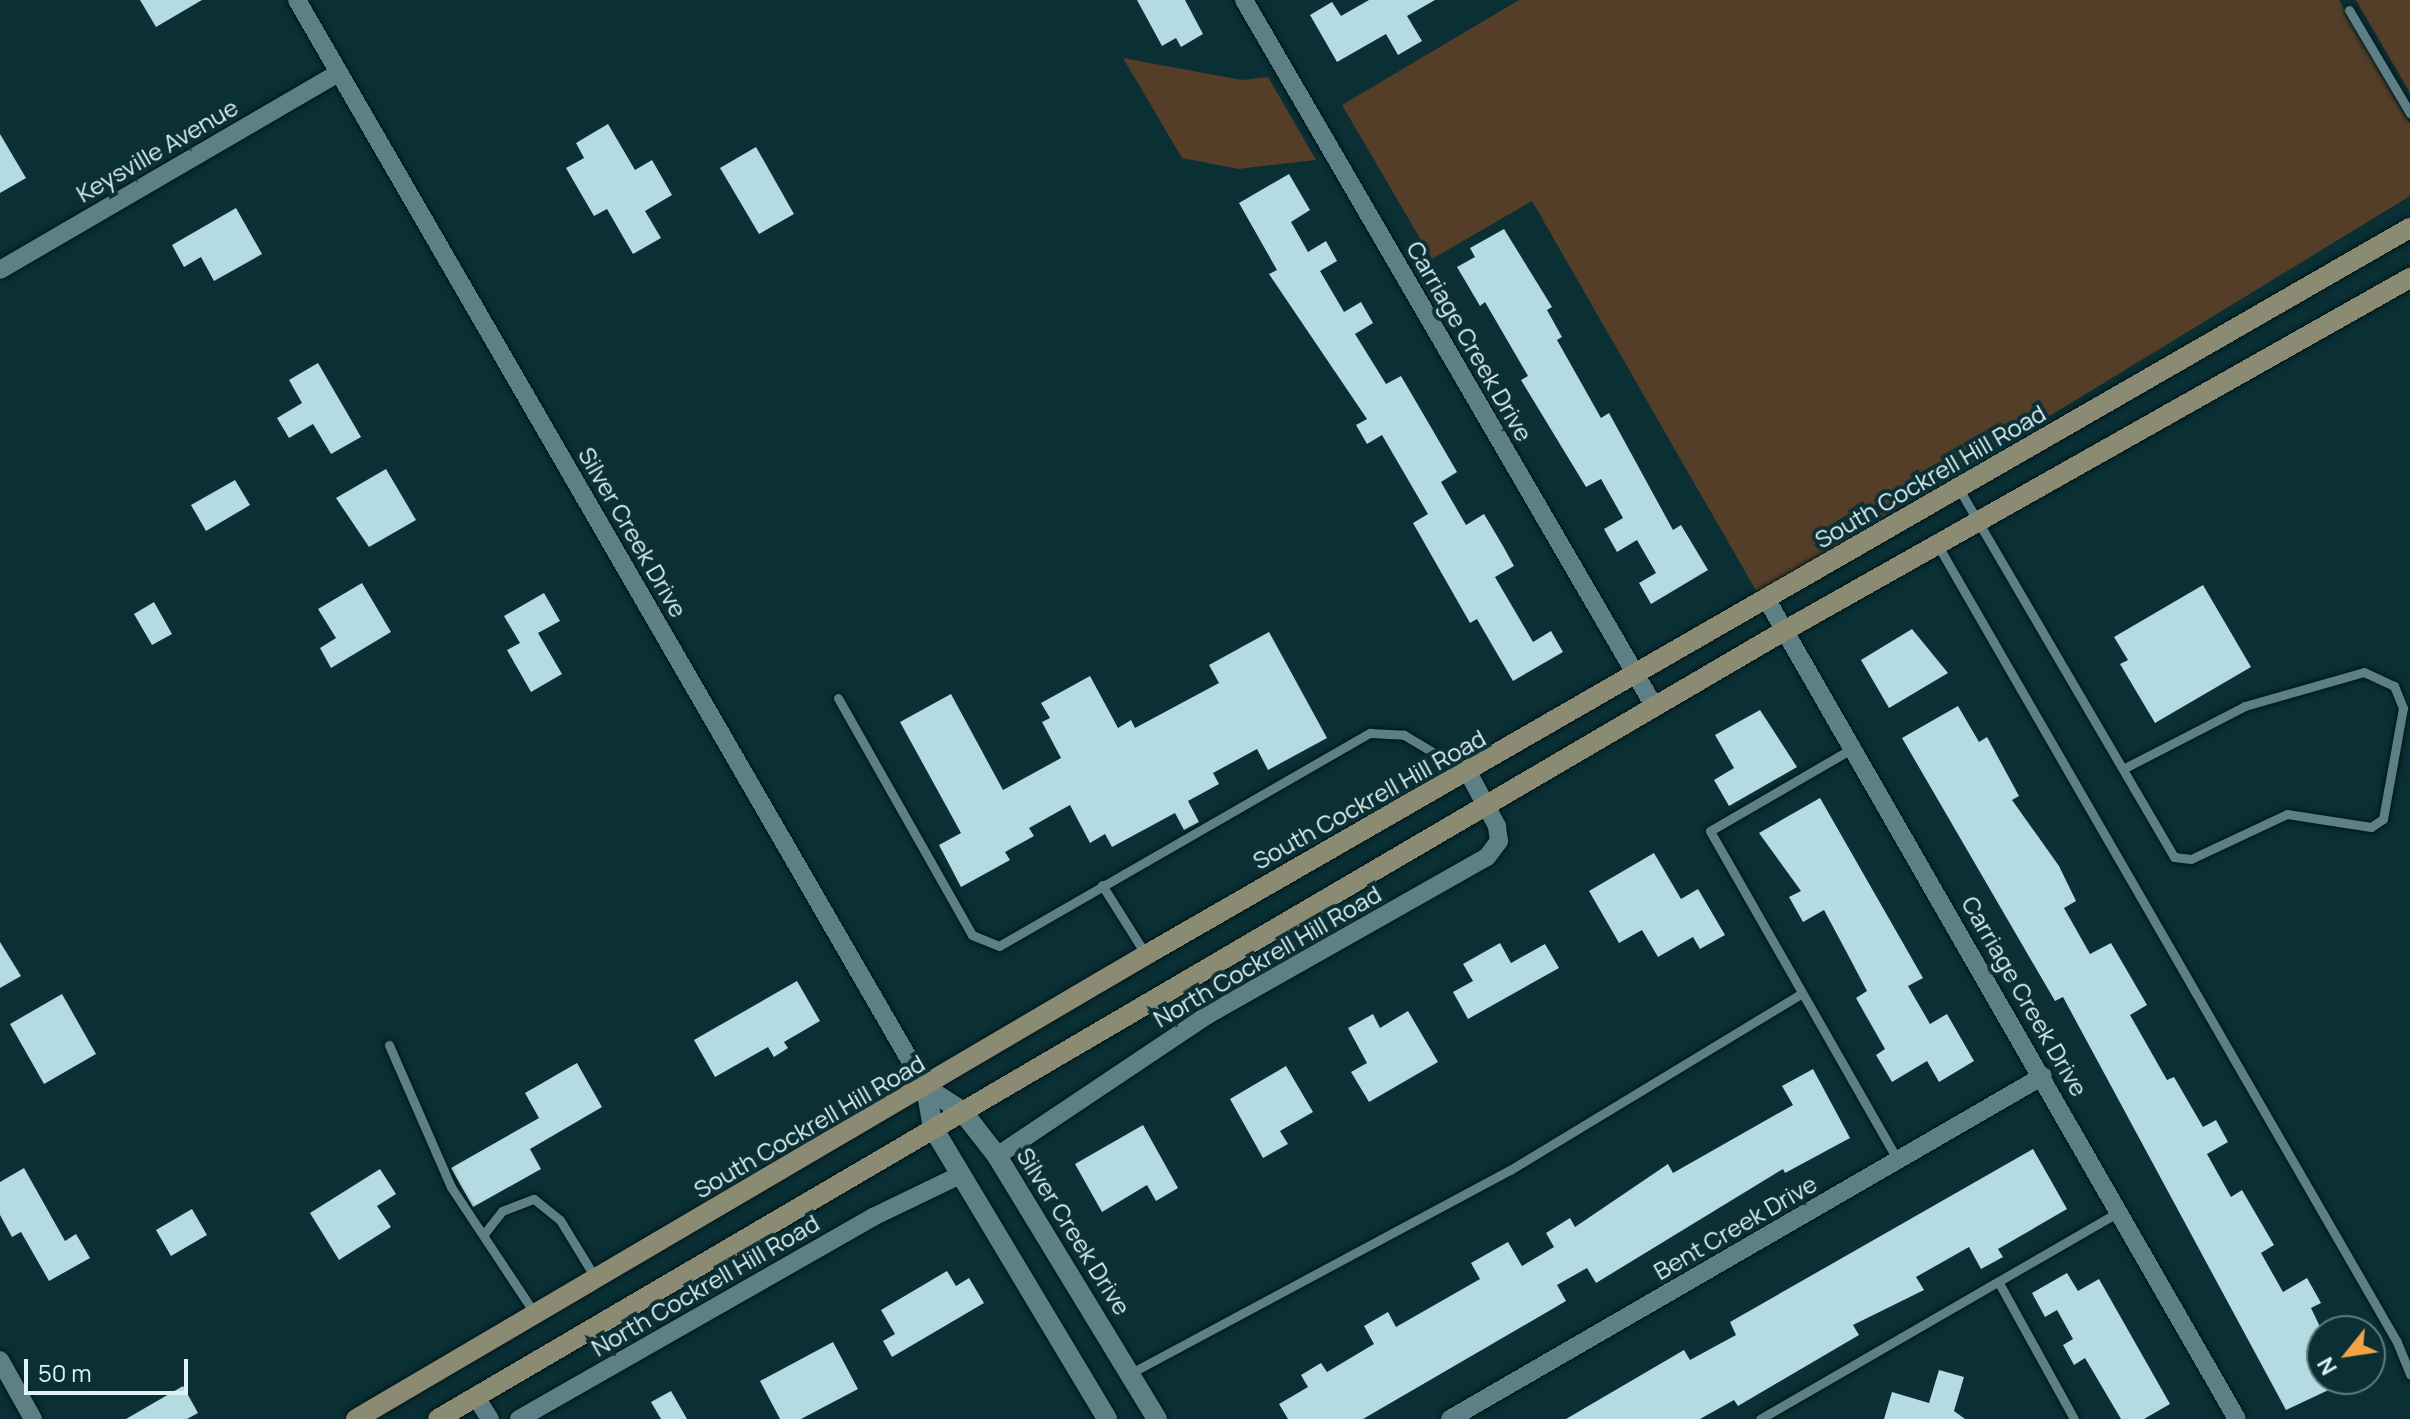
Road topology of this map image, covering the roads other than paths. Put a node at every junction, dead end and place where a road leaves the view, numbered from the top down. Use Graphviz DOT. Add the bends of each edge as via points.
graph roads {
  1 [pos="297,0"];
  2 [pos="1244,0"];
  3 [pos="2349,10"];
  4 [pos="339,73"];
  5 [pos="2410,113"];
  6 [pos="2410,228"];
  7 [pos="0,270"];
  8 [pos="2410,278"];
  9 [pos="1959,489"];
  10 [pos="1978,520"];
  11 [pos="1937,543"];
  12 [pos="1767,600"];
  13 [pos="1784,631"];
  14 [pos="1637,676"];
  15 [pos="838,698"];
  16 [pos="1654,706"];
  17 [pos="1853,748"];
  18 [pos="2123,769"];
  19 [pos="1469,774"];
  20 [pos="1485,804"];
  21 [pos="1102,885"];
  22 [pos="1146,955"];
  23 [pos="1799,995"];
  24 [pos="389,1045"];
  25 [pos="2043,1076"];
  26 [pos="926,1088"];
  27 [pos="962,1111"];
  28 [pos="933,1128"];
  29 [pos="997,1156"];
  30 [pos="1898,1160"];
  31 [pos="960,1175"];
  32 [pos="2122,1210"];
  33 [pos="484,1234"];
  34 [pos="596,1279"];
  35 [pos="1999,1283"];
  36 [pos="535,1314"];
  37 [pos="0,1360"];
  38 [pos="1131,1373"];
  39 [pos="2410,1375"];
  40 [pos="476,1397"];
  41 [pos="33,1419"];
  42 [pos="356,1419"];
  43 [pos="438,1419"];
  44 [pos="490,1419"];
  45 [pos="519,1419"];
  46 [pos="1107,1419"];
  47 [pos="1157,1419"];
  48 [pos="1450,1419"];
  49 [pos="1760,1419"];
  50 [pos="2074,1419"];
  51 [pos="2237,1419"];
  1 -- 4 [label="street, Silver Creek Drive"];
  2 -- 14 [label="street, Carriage Creek Drive"];
  3 -- 5 [label="lane"];
  4 -- 7 [label="street, Keysville Avenue"];
  4 -- 26 [label="street, Silver Creek Drive"];
  6 -- 9 [label="main road, South Cockrell Hill Road"];
  8 -- 10 [label="main road"];
  9 -- 10 [label="lane"];
  9 -- 12 [label="main road, South Cockrell Hill Road"];
  10 -- 11 [label="main road"];
  10 -- 18 [label="lane"];
  11 -- 13 [label="main road"];
  11 -- 39 [label="lane" via="2397,1342"];
  12 -- 13 [label="street, Carriage Creek Drive"];
  12 -- 14 [label="main road, South Cockrell Hill Road"];
  13 -- 16 [label="main road"];
  13 -- 17 [label="street, Carriage Creek Drive"];
  14 -- 16 [label="street, Carriage Creek Drive"];
  14 -- 19 [label="main road, South Cockrell Hill Road"];
  15 -- 21 [label="lane" via="972,935 999,946"];
  16 -- 20 [label="main road"];
  17 -- 23 [label="lane" via="1710,831"];
  17 -- 25 [label="street, Carriage Creek Drive"];
  18 -- 18 [label="lane" via="2174,857 2191,859 2287,814 2371,827 2383,819 2403,708 2394,686 2364,672 2245,706"];
  19 -- 20 [label="street, North Cockrell Hill Road"];
  19 -- 21 [label="lane" via="1404,735 1370,733"];
  19 -- 22 [label="main road, South Cockrell Hill Road"];
  20 -- 27 [label="main road"];
  20 -- 29 [label="street, North Cockrell Hill Road" via="1499,841 1487,857 1206,1016"];
  21 -- 22 [label="lane"];
  22 -- 26 [label="main road, South Cockrell Hill Road"];
  23 -- 30 [label="lane"];
  23 -- 38 [label="lane" via="1510,1170"];
  24 -- 33 [label="lane" via="451,1187"];
  25 -- 30 [label="street, Bent Creek Drive"];
  25 -- 32 [label="street, Carriage Creek Drive"];
  26 -- 27 [label="street, Silver Creek Drive"];
  26 -- 28 [label="street, Silver Creek Drive"];
  26 -- 34 [label="main road, South Cockrell Hill Road"];
  27 -- 28 [label="main road"];
  27 -- 29 [label="street, Silver Creek Drive"];
  28 -- 31 [label="street, Silver Creek Drive"];
  28 -- 40 [label="main road"];
  29 -- 38 [label="street, Silver Creek Drive"];
  30 -- 48 [label="street, Bent Creek Drive"];
  31 -- 45 [label="street, North Cockrell Hill Road" via="873,1217"];
  31 -- 46 [label="street, Silver Creek Drive"];
  32 -- 35 [label="lane"];
  32 -- 51 [label="street, Carriage Creek Drive"];
  33 -- 34 [label="lane" via="502,1211 534,1199 560,1220"];
  33 -- 36 [label="lane"];
  34 -- 36 [label="main road, South Cockrell Hill Road"];
  35 -- 49 [label="lane"];
  35 -- 50 [label="lane"];
  36 -- 42 [label="main road, South Cockrell Hill Road"];
  37 -- 41 [label="street"];
  38 -- 47 [label="street, Silver Creek Drive"];
  40 -- 43 [label="main road"];
  40 -- 44 [label="street"];
}
